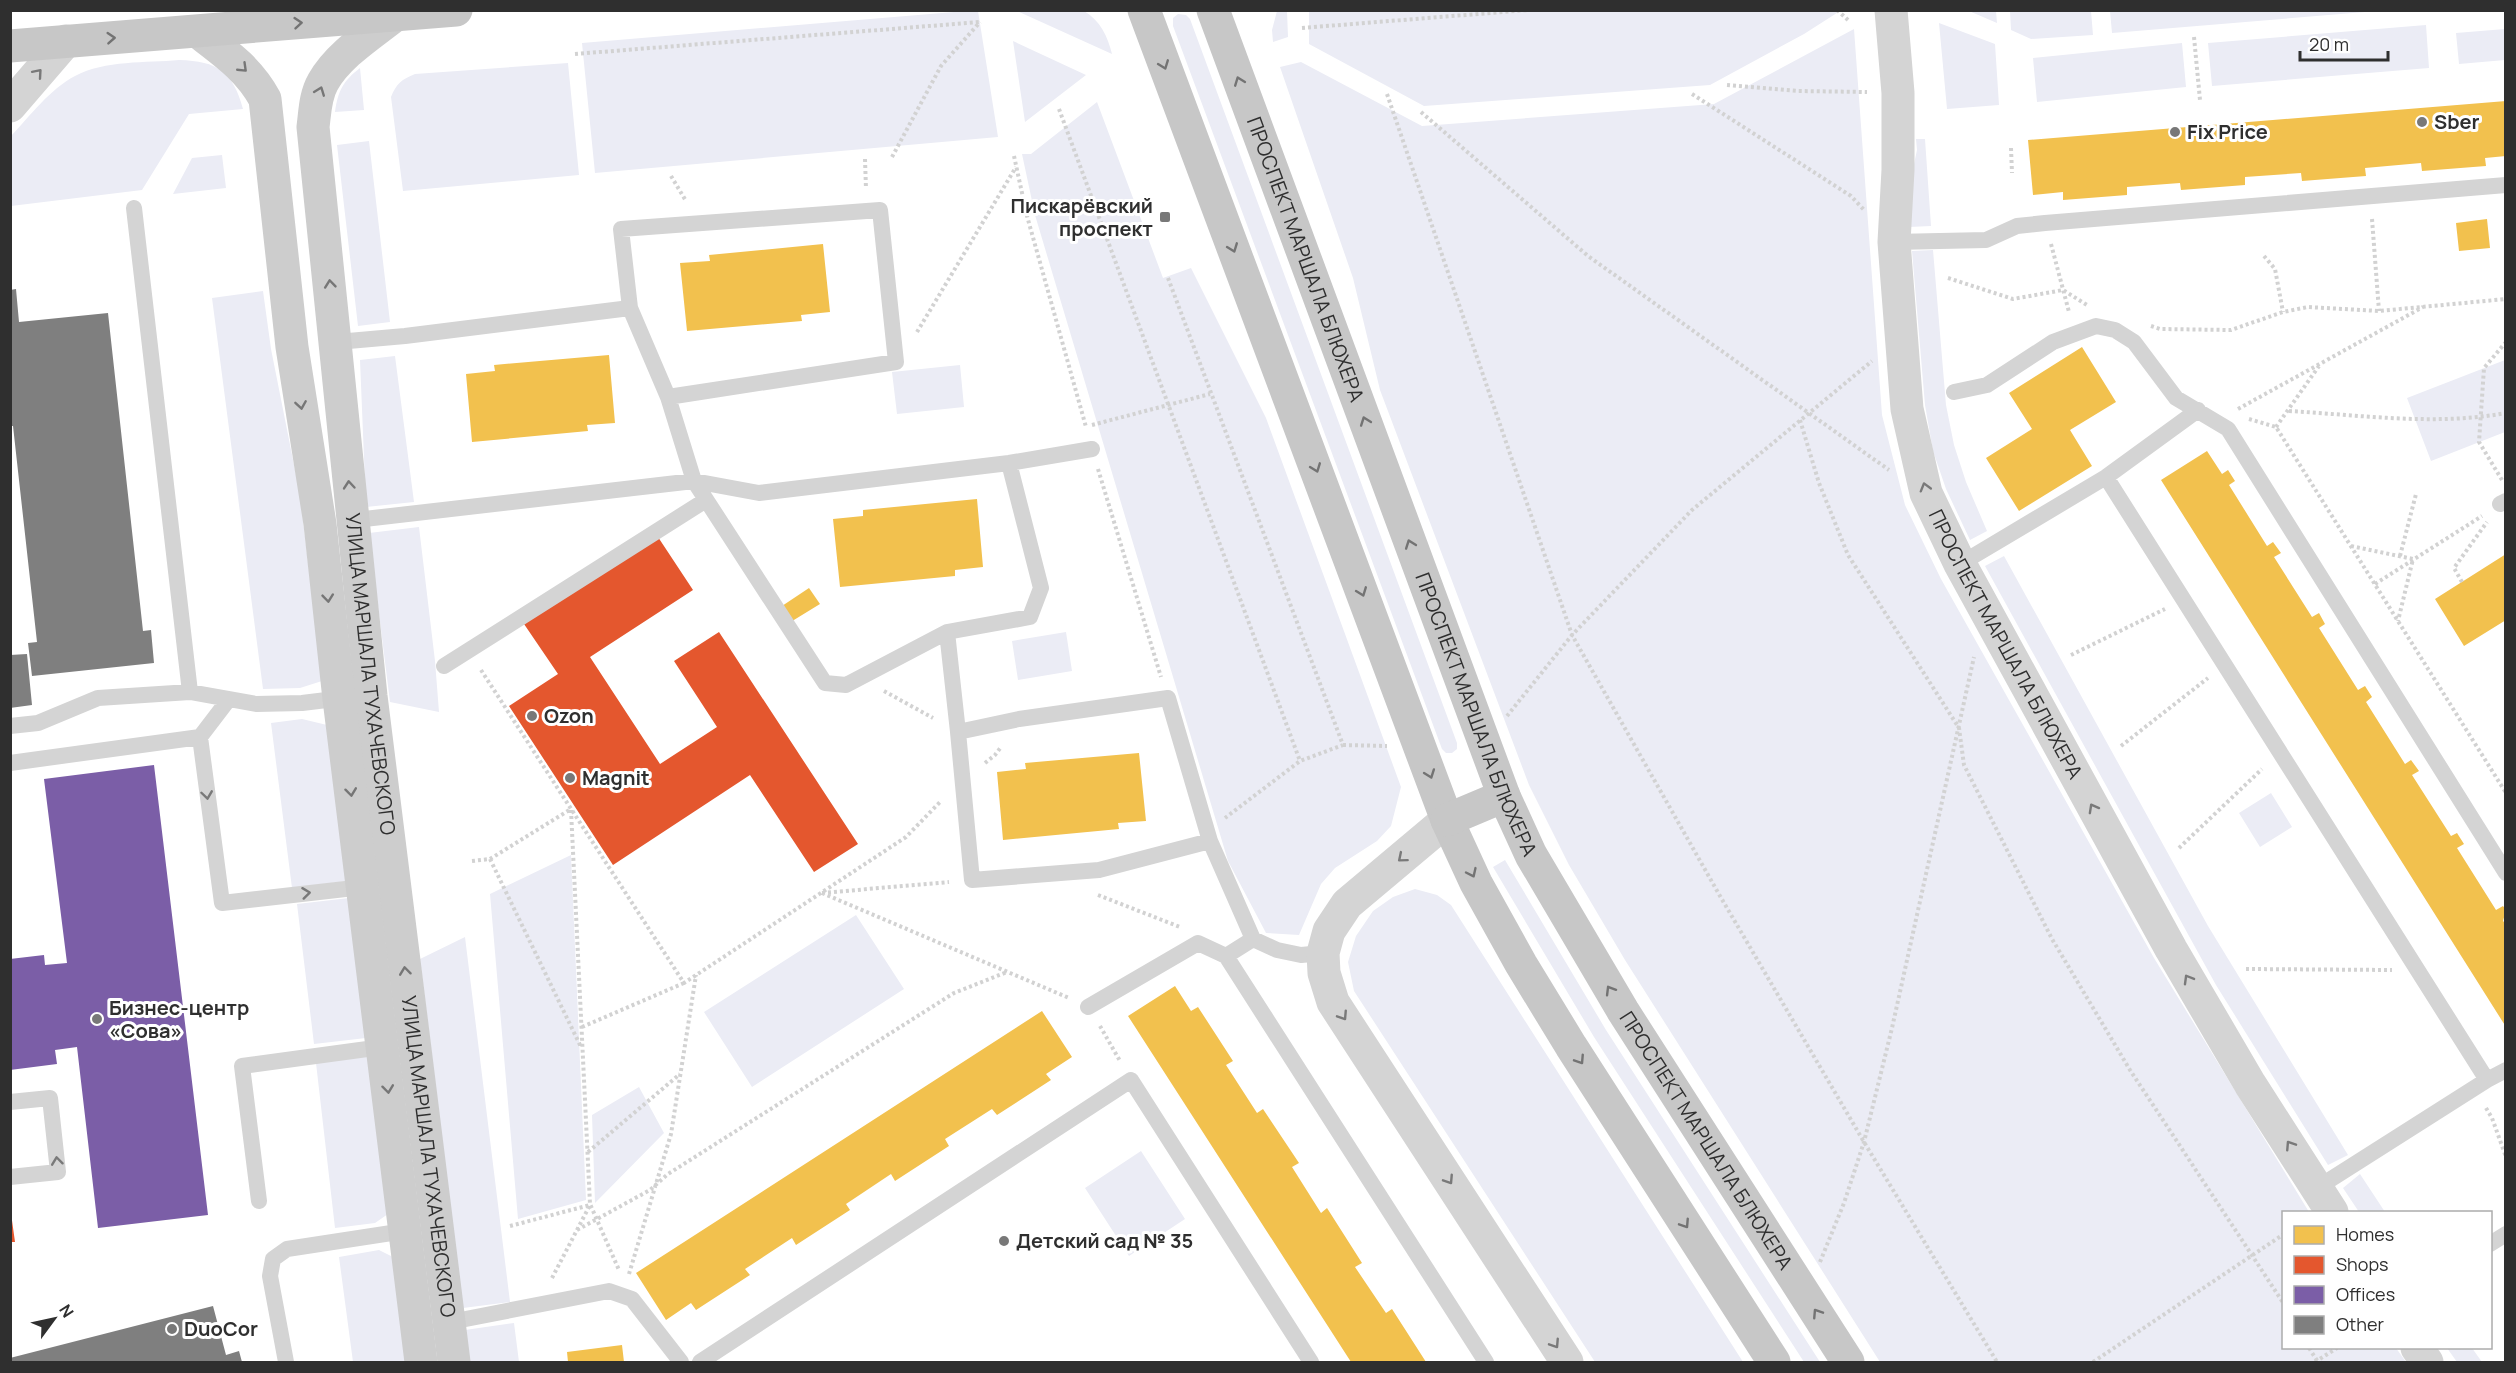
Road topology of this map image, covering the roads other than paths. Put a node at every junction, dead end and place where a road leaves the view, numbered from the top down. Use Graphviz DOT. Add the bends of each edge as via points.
graph roads {
  1 [pos="456,10"];
  2 [pos="1144,10"];
  3 [pos="1213,10"];
  4 [pos="1891,10"];
  5 [pos="393,15"];
  6 [pos="198,32"];
  7 [pos="66,41"];
  8 [pos="10,46"];
  9 [pos="10,106"];
  10 [pos="2505,185"];
  11 [pos="134,208"];
  12 [pos="1894,242"];
  13 [pos="630,308"];
  14 [pos="337,342"];
  15 [pos="1954,392"];
  16 [pos="668,397"];
  17 [pos="2198,410"];
  18 [pos="1092,449"];
  19 [pos="1009,463"];
  20 [pos="2106,477"];
  21 [pos="694,481"];
  22 [pos="706,500"];
  23 [pos="352,520"];
  24 [pos="320,524"];
  25 [pos="1960,564"];
  26 [pos="947,632"];
  27 [pos="444,666"];
  28 [pos="190,692"];
  29 [pos="371,696"];
  30 [pos="229,699"];
  31 [pos="339,699"];
  32 [pos="10,726"];
  33 [pos="958,732"];
  34 [pos="200,737"];
  35 [pos="10,763"];
  36 [pos="1504,796"];
  37 [pos="1447,820"];
  38 [pos="1208,837"];
  39 [pos="2505,873"];
  40 [pos="363,887"];
  41 [pos="1253,939"];
  42 [pos="1323,953"];
  43 [pos="1226,956"];
  44 [pos="1089,1007"];
  45 [pos="382,1047"];
  46 [pos="2505,1070"];
  47 [pos="2487,1080"];
  48 [pos="10,1102"];
  49 [pos="10,1177"];
  50 [pos="2325,1200"];
  51 [pos="259,1201"];
  52 [pos="421,1229"];
  53 [pos="2505,1234"];
  54 [pos="2492,1243"];
  55 [pos="433,1324"];
  56 [pos="2418,1349"];
  57 [pos="286,1362"];
  58 [pos="421,1362"];
  59 [pos="453,1362"];
  60 [pos="681,1362"];
  61 [pos="700,1362"];
  62 [pos="1311,1362"];
  63 [pos="1486,1362"];
  64 [pos="1567,1362"];
  65 [pos="1774,1362"];
  66 [pos="1848,1362"];
  67 [pos="2427,1362"];
  1 -- 5 [label="main road"];
  2 -- 37 [label="main road, one-way"];
  36 -- 3 [label="main road, ПРОСПЕКТ МАРШАЛА БЛЮХЕРА, one-way"];
  4 -- 12 [label="street, ПРОСПЕКТ МАРШАЛА БЛЮХЕРА" via="1898,93"];
  6 -- 5 [label="main road, one-way"];
  14 -- 5 [label="street, УЛИЦА МАРШАЛА ТУХАЧЕВСКОГО, one-way" via="313,127 315,102 332,69"];
  7 -- 6 [label="main road, one-way"];
  6 -- 24 [label="street, УЛИЦА МАРШАЛА ТУХАЧЕВСКОГО, one-way" via="240,64 256,81 265,99 292,347"];
  7 -- 8 [label="main road"];
  9 -- 7 [label="street, one-way"];
  10 -- 12 [label="lane" via="2045,223 2017,226 1986,240"];
  11 -- 28 [label="lane"];
  25 -- 12 [label="street, ПРОСПЕКТ МАРШАЛА БЛЮХЕРА, one-way" via="1926,493 1906,409"];
  13 -- 14 [label="lane"];
  13 -- 16 [label="lane"];
  13 -- 16 [label="lane" via="621,229 880,210 896,362"];
  23 -- 14 [label="street, УЛИЦА МАРШАЛА ТУХАЧЕВСКОГО, one-way"];
  15 -- 17 [label="lane" via="1987,385 2053,342 2096,326 2115,330 2134,342 2176,398"];
  16 -- 21 [label="lane"];
  17 -- 20 [label="lane"];
  17 -- 39 [label="lane" via="2228,429"];
  18 -- 19 [label="lane"];
  19 -- 21 [label="lane" via="759,493"];
  19 -- 26 [label="lane" via="1041,588 1038,598 1030,617"];
  20 -- 25 [label="lane"];
  20 -- 47 [label="lane"];
  21 -- 22 [label="lane"];
  21 -- 23 [label="lane"];
  22 -- 26 [label="lane" via="825,683 846,685"];
  22 -- 27 [label="lane"];
  23 -- 24 [label="lane"];
  23 -- 29 [label="street, УЛИЦА МАРШАЛА ТУХАЧЕВСКОГО"];
  24 -- 31 [label="street, УЛИЦА МАРШАЛА ТУХАЧЕВСКОГО, one-way"];
  50 -- 25 [label="street, ПРОСПЕКТ МАРШАЛА БЛЮХЕРА, one-way" via="2250,1084 2171,949"];
  26 -- 33 [label="lane"];
  28 -- 30 [label="lane"];
  28 -- 32 [label="lane" via="98,698 38,723"];
  29 -- 31 [label="lane"];
  52 -- 29 [label="street, УЛИЦА МАРШАЛА ТУХАЧЕВСКОГО, one-way"];
  30 -- 31 [label="lane" via="256,704"];
  30 -- 34 [label="lane"];
  31 -- 40 [label="street, УЛИЦА МАРШАЛА ТУХАЧЕВСКОГО, one-way"];
  33 -- 38 [label="lane" via="1019,719 1167,698"];
  33 -- 38 [label="lane" via="972,880 1100,870"];
  34 -- 35 [label="lane"];
  34 -- 40 [label="lane, one-way" via="222,903"];
  36 -- 37 [label="main road"];
  66 -- 36 [label="main road, ПРОСПЕКТ МАРШАЛА БЛЮХЕРА, one-way" via="1592,961 1532,855"];
  37 -- 42 [label="street, one-way" via="1347,904 1329,931"];
  37 -- 65 [label="main road, one-way" via="1476,884 1521,964"];
  38 -- 41 [label="lane"];
  40 -- 45 [label="street, УЛИЦА МАРШАЛА ТУХАЧЕВСКОГО"];
  41 -- 42 [label="lane" via="1301,955"];
  41 -- 43 [label="lane"];
  42 -- 64 [label="street, one-way" via="1323,974 1333,1002"];
  43 -- 44 [label="lane" via="1198,943"];
  43 -- 63 [label="lane"];
  45 -- 51 [label="lane" via="242,1066"];
  45 -- 52 [label="street, УЛИЦА МАРШАЛА ТУХАЧЕВСКОГО, one-way"];
  46 -- 47 [label="lane"];
  47 -- 50 [label="lane"];
  49 -- 48 [label="lane, one-way" via="58,1172 50,1098"];
  52 -- 55 [label="street, УЛИЦА МАРШАЛА ТУХАЧЕВСКОГО"];
  52 -- 57 [label="lane" via="287,1249 273,1259 270,1276"];
  53 -- 54 [label="lane"];
  55 -- 58 [label="street, УЛИЦА МАРШАЛА ТУХАЧЕВСКОГО"];
  55 -- 59 [label="street, УЛИЦА МАРШАЛА ТУХАЧЕВСКОГО"];
  55 -- 60 [label="lane" via="609,1291 629,1292"];
  56 -- 67 [label="street"];
  61 -- 62 [label="lane" via="1131,1080"];
}
